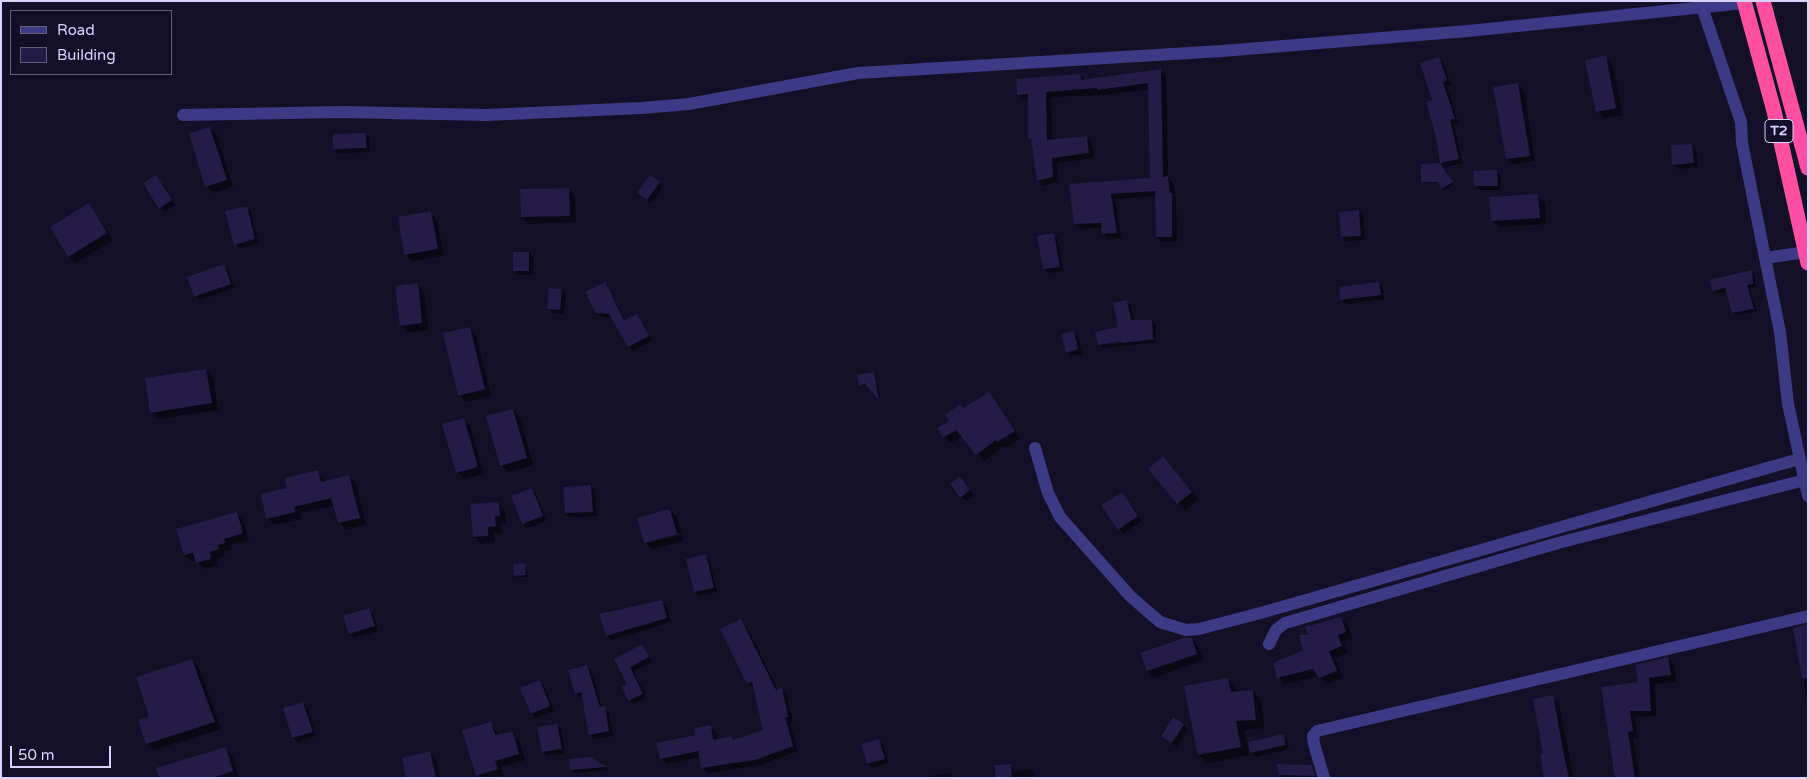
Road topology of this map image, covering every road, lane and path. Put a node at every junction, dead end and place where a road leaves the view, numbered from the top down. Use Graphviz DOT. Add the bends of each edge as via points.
graph roads {
  1 [pos="1763,1"];
  2 [pos="1744,2"];
  3 [pos="1702,7"];
  4 [pos="183,115"];
  5 [pos="1808,168"];
  6 [pos="1807,257"];
  7 [pos="1765,258"];
  8 [pos="1034,448"];
  9 [pos="1804,469"];
  10 [pos="1808,496"];
  11 [pos="1808,616"];
  12 [pos="1268,644"];
  13 [pos="1324,778"];
  1 -- 5 [label="highway, T2"];
  2 -- 3 [label="street"];
  2 -- 6 [label="highway, T2" via="1774,111"];
  3 -- 4 [label="street" via="1468,31 1242,49 858,73 689,104 641,108 487,115 342,112"];
  3 -- 7 [label="street" via="1741,122 1742,143"];
  6 -- 7 [label="street"];
  7 -- 9 [label="street" via="1780,332 1788,404"];
  8 -- 9 [label="street" via="1048,493 1060,517 1130,596 1160,622 1186,630"];
  9 -- 10 [label="street"];
  9 -- 12 [label="street" via="1284,623"];
  11 -- 13 [label="street" via="1317,731 1313,736 1314,744"];
}
